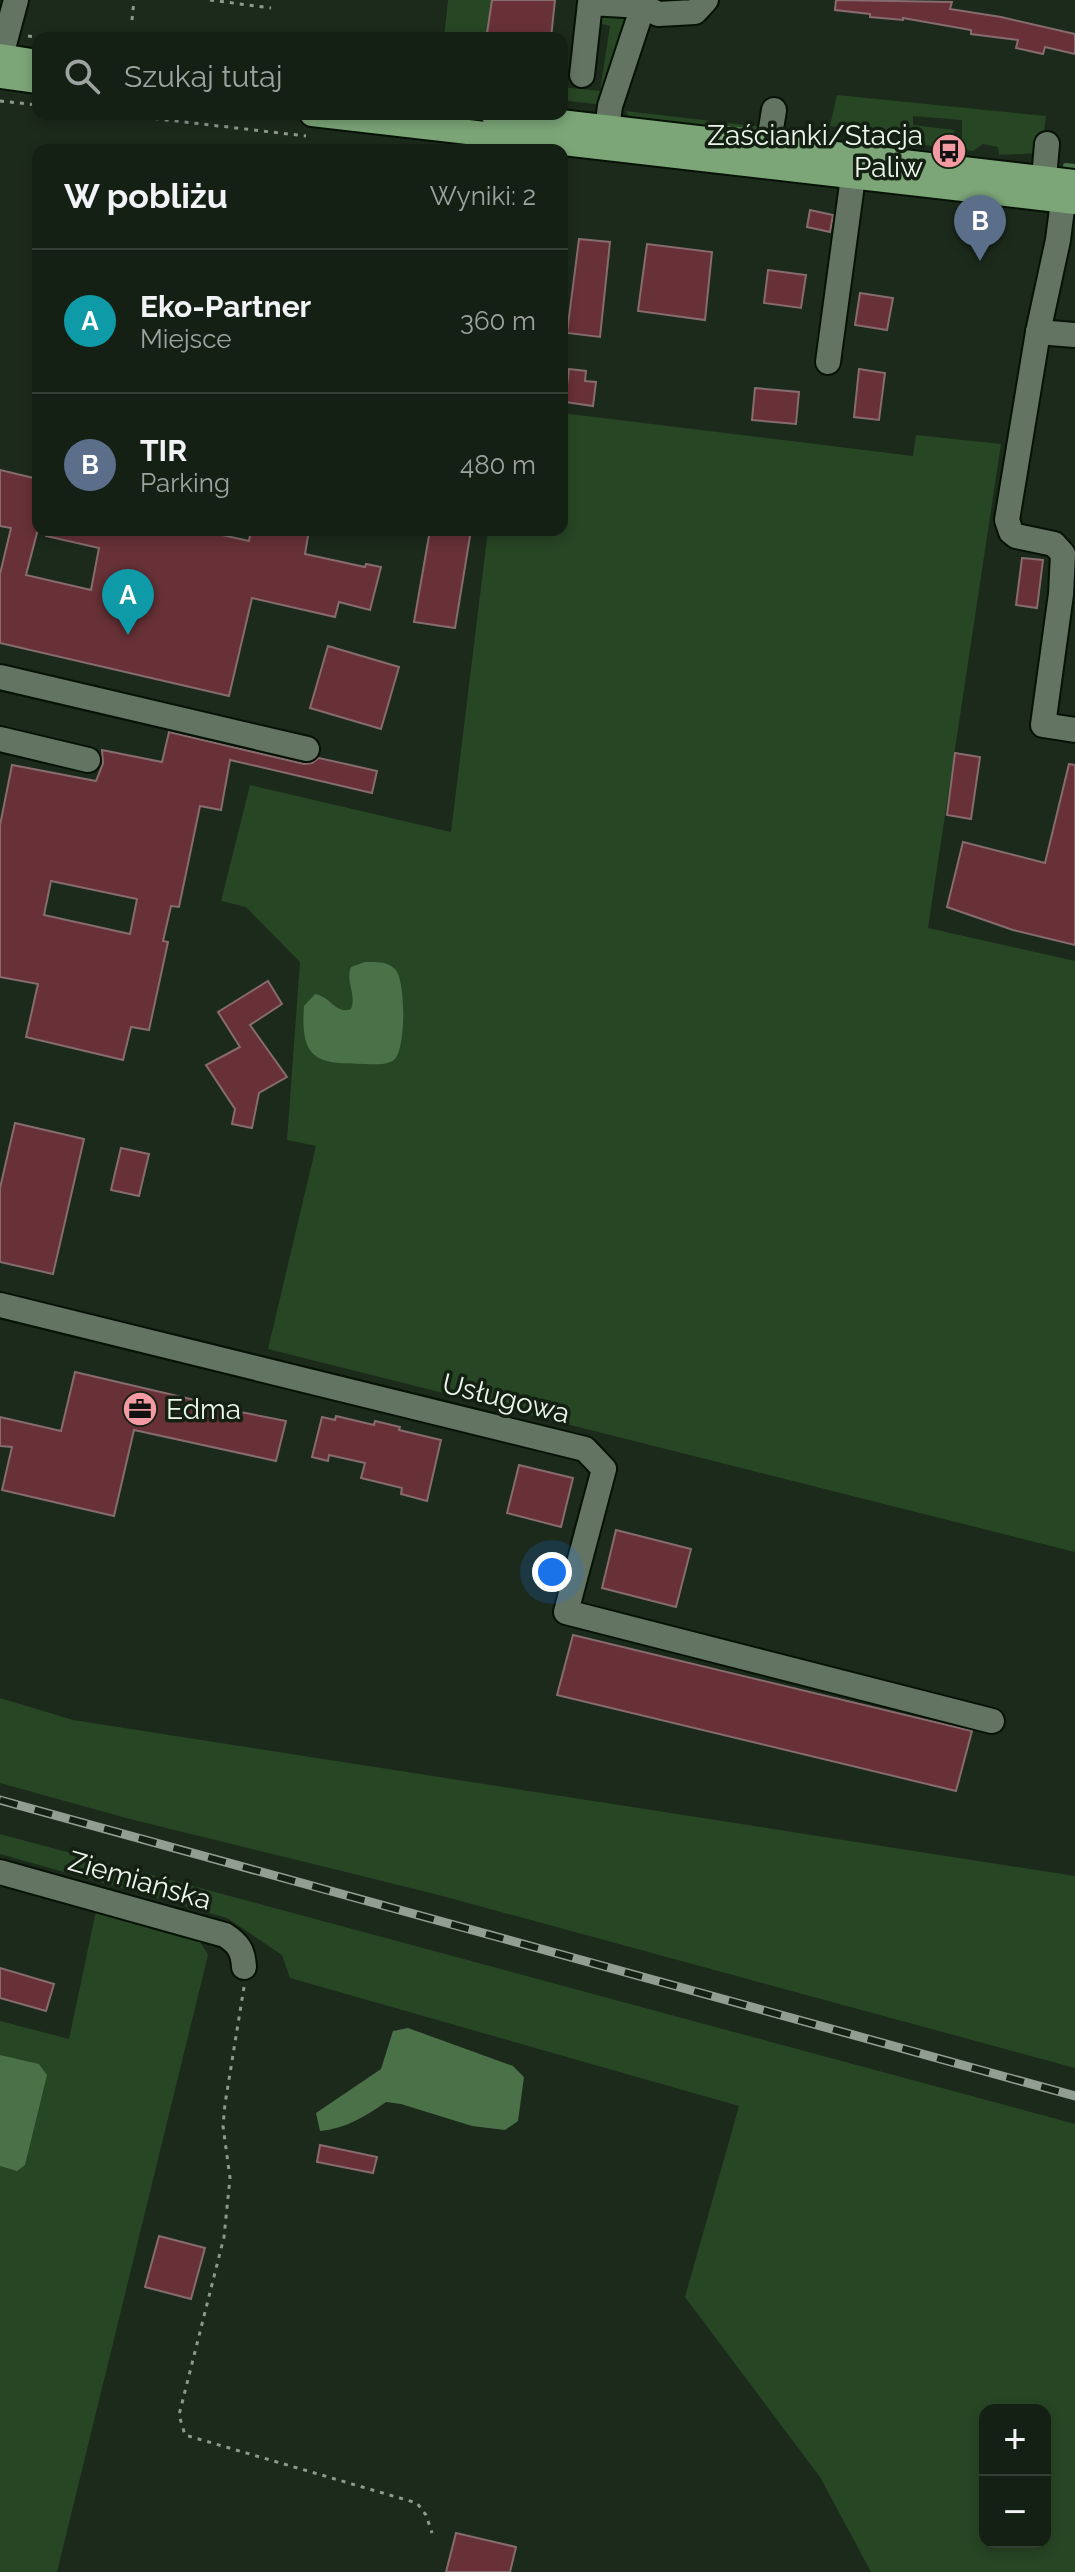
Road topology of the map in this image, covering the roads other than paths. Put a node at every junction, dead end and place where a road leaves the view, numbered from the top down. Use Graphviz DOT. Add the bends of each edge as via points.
graph roads {
  1 [pos="16,0"];
  2 [pos="706,0"];
  3 [pos="644,3"];
  4 [pos="32,62"];
  5 [pos="0,63"];
  6 [pos="32,70"];
  7 [pos="582,75"];
  8 [pos="32,78"];
  9 [pos="774,110"];
  10 [pos="409,120"];
  11 [pos="435,120"];
  12 [pos="521,120"];
  13 [pos="311,125"];
  14 [pos="606,138"];
  15 [pos="1047,144"];
  16 [pos="766,157"];
  17 [pos="854,167"];
  18 [pos="1064,189"];
  19 [pos="1066,242"];
  20 [pos="1038,332"];
  21 [pos="1075,335"];
  22 [pos="828,362"];
  23 [pos="0,677"];
  24 [pos="1075,730"];
  25 [pos="0,739"];
  26 [pos="307,749"];
  27 [pos="88,760"];
  28 [pos="0,1305"];
  29 [pos="992,1721"];
  30 [pos="0,1872"];
  31 [pos="244,1967"];
  1 -- 5 [label="street"];
  2 -- 3 [label="street" via="695,12 658,14"];
  3 -- 7 [label="street" via="590,3"];
  3 -- 14 [label="street" via="610,106"];
  4 -- 5 [label="main road"];
  5 -- 6 [label="main road"];
  5 -- 8 [label="main road"];
  9 -- 16 [label="street"];
  10 -- 13 [label="main road"];
  11 -- 14 [label="main road"];
  12 -- 14 [label="main road"];
  14 -- 16 [label="main road"];
  15 -- 18 [label="street"];
  16 -- 17 [label="main road"];
  17 -- 18 [label="main road"];
  17 -- 22 [label="street"];
  18 -- 19 [label="street"];
  19 -- 20 [label="street"];
  20 -- 21 [label="street"];
  20 -- 24 [label="street" via="1007,520 1016,536 1054,544 1063,554 1043,725"];
  23 -- 26 [label="street"];
  25 -- 27 [label="street"];
  28 -- 29 [label="street, Usługowa" via="585,1449 604,1469 566,1612"];
  30 -- 31 [label="street, Ziemiańska" via="225,1935 243,1952"];
}
